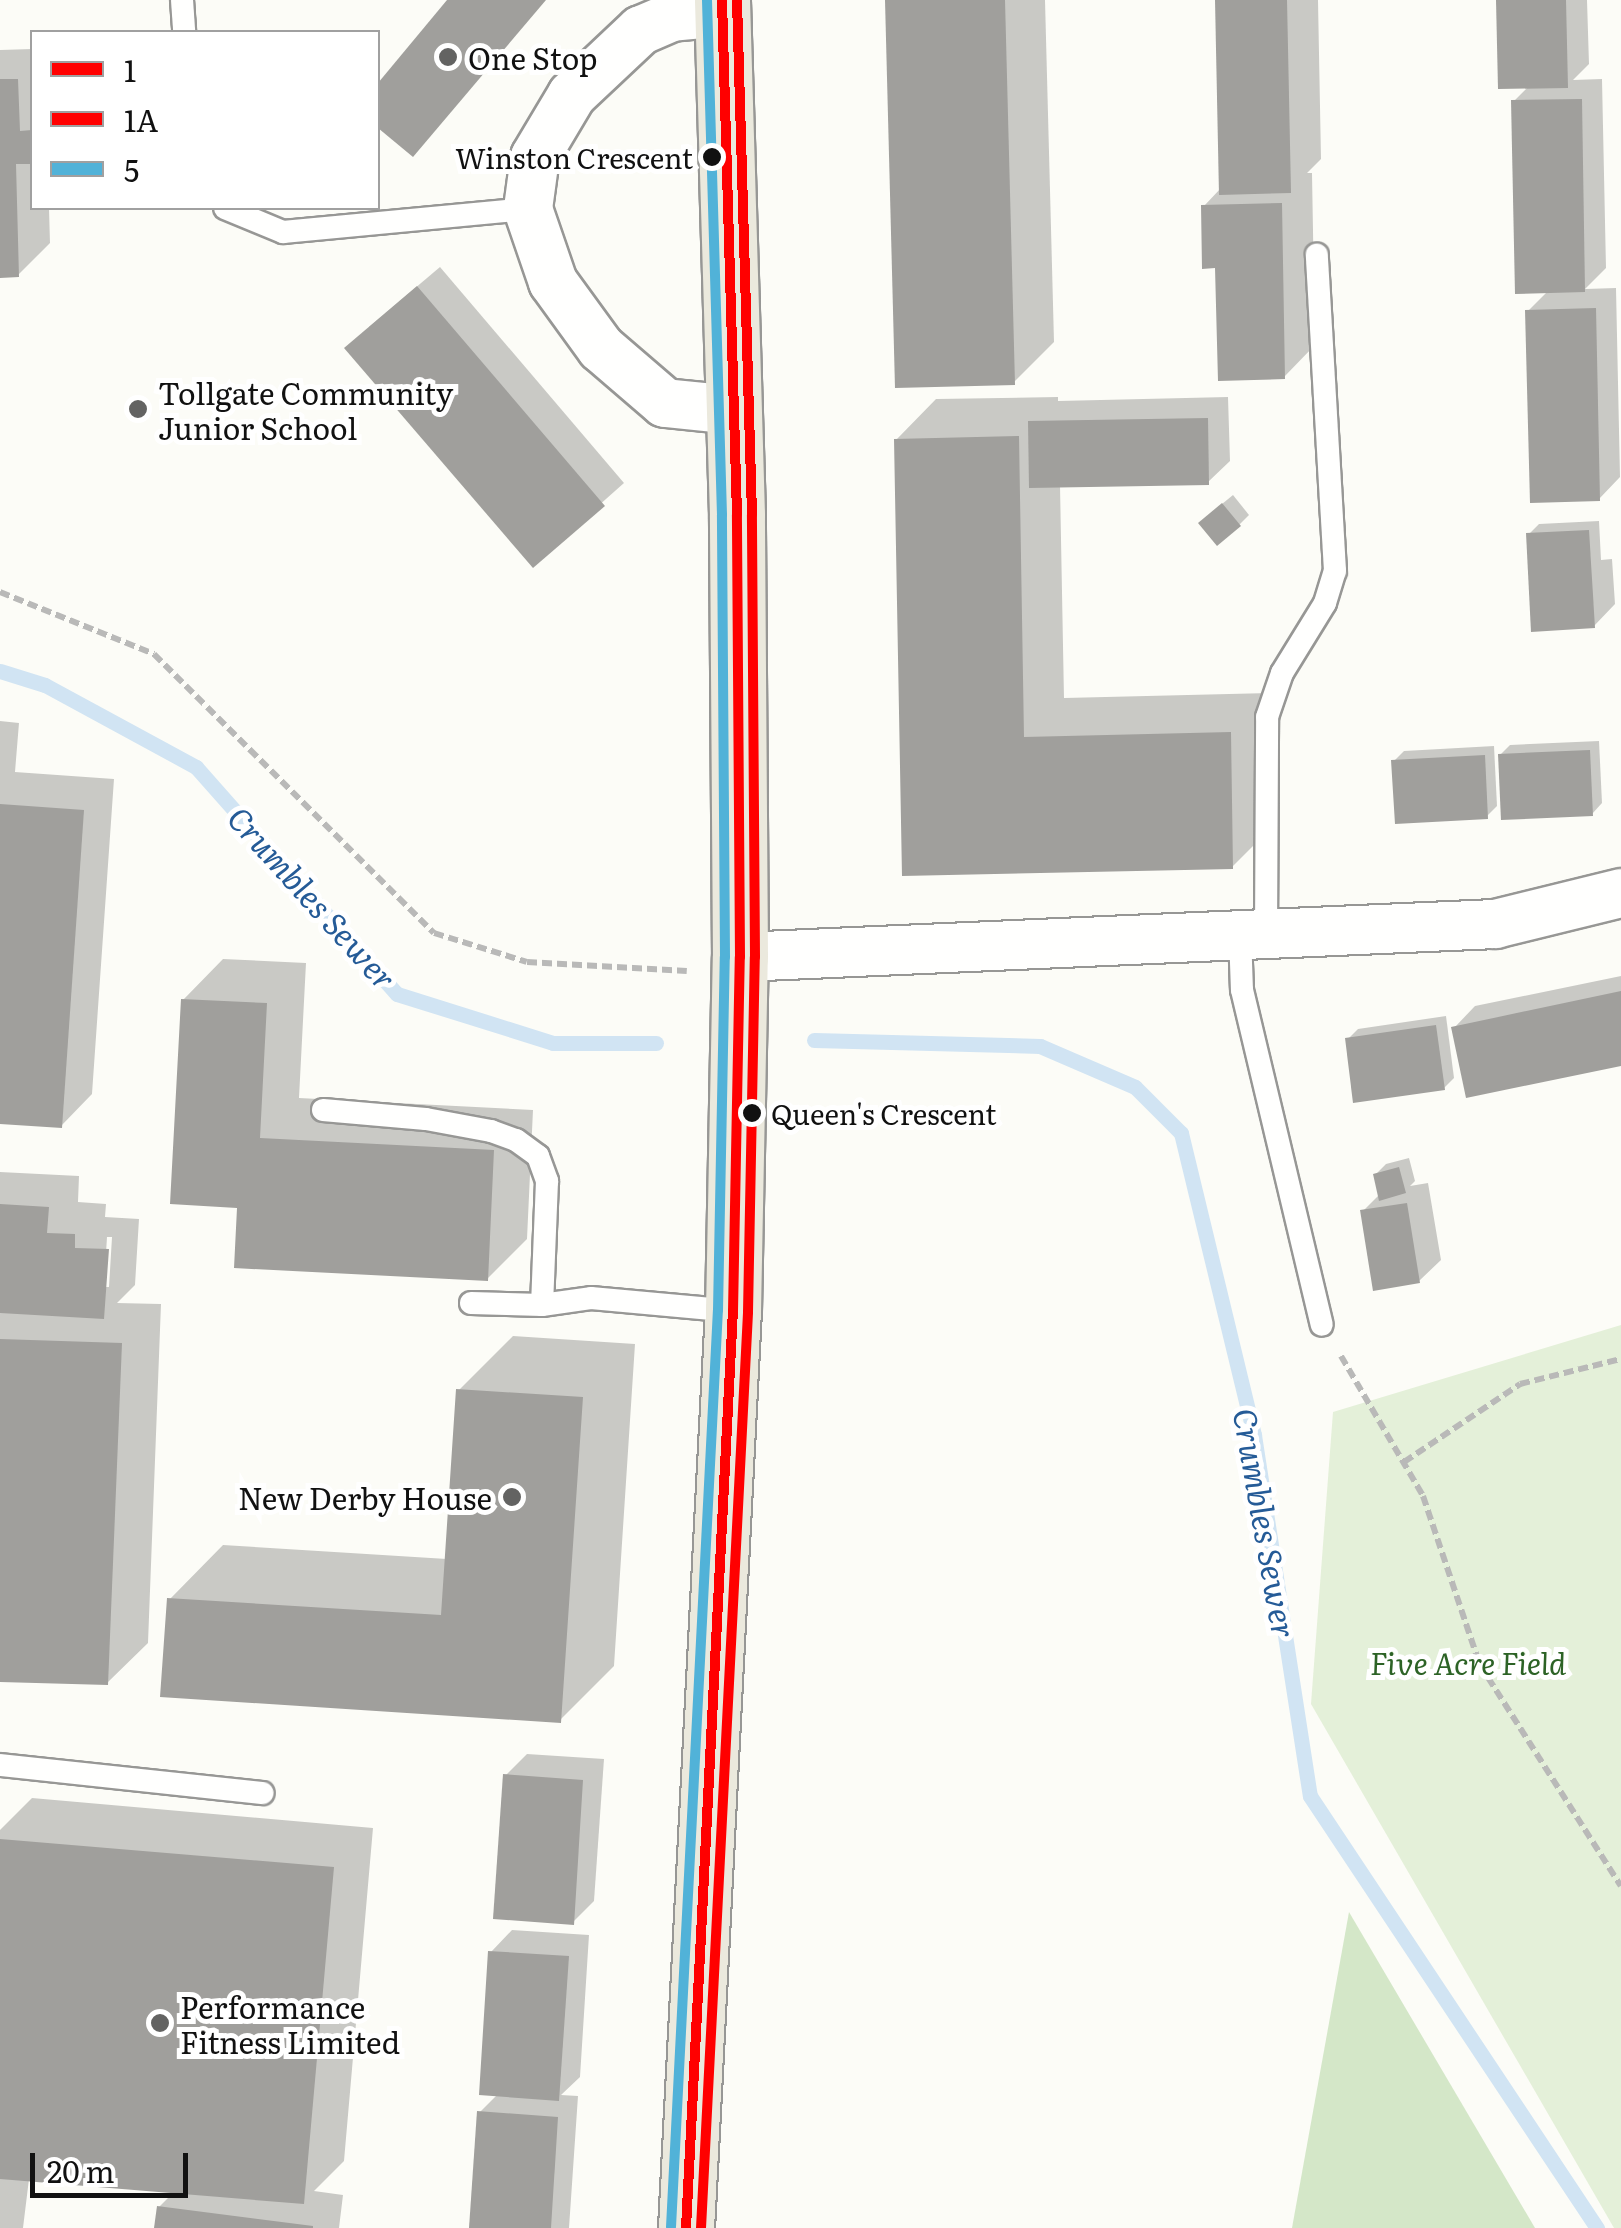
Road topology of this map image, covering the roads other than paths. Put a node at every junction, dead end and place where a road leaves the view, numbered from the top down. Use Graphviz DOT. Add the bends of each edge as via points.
graph roads {
  1 [pos="182,0"];
  2 [pos="722,6"];
  3 [pos="184,30"];
  4 [pos="528,209"];
  5 [pos="230,210"];
  6 [pos="1317,255"];
  7 [pos="733,410"];
  8 [pos="1621,893"];
  9 [pos="1253,934"];
  10 [pos="739,966"];
  11 [pos="323,1110"];
  12 [pos="471,1303"];
  13 [pos="542,1305"];
  14 [pos="734,1311"];
  15 [pos="1322,1325"];
  16 [pos="0,1765"];
  17 [pos="263,1793"];
  18 [pos="686,2228"];
  1 -- 3 [label="lane"];
  2 -- 4 [label="street" via="641,30 572,95 535,157"];
  2 -- 7 [label="main road"];
  4 -- 5 [label="lane" via="283,232"];
  4 -- 7 [label="street" via="552,282 601,348 666,403"];
  6 -- 9 [label="lane" via="1336,570 1267,717"];
  7 -- 10 [label="main road"];
  8 -- 9 [label="street" via="1495,924"];
  9 -- 10 [label="street"];
  9 -- 15 [label="lane" via="1242,990"];
  10 -- 14 [label="main road"];
  11 -- 13 [label="lane" via="491,1131 538,1156 548,1181"];
  12 -- 13 [label="lane"];
  13 -- 14 [label="lane" via="591,1298"];
  14 -- 18 [label="main road"];
  16 -- 17 [label="lane"];
}
